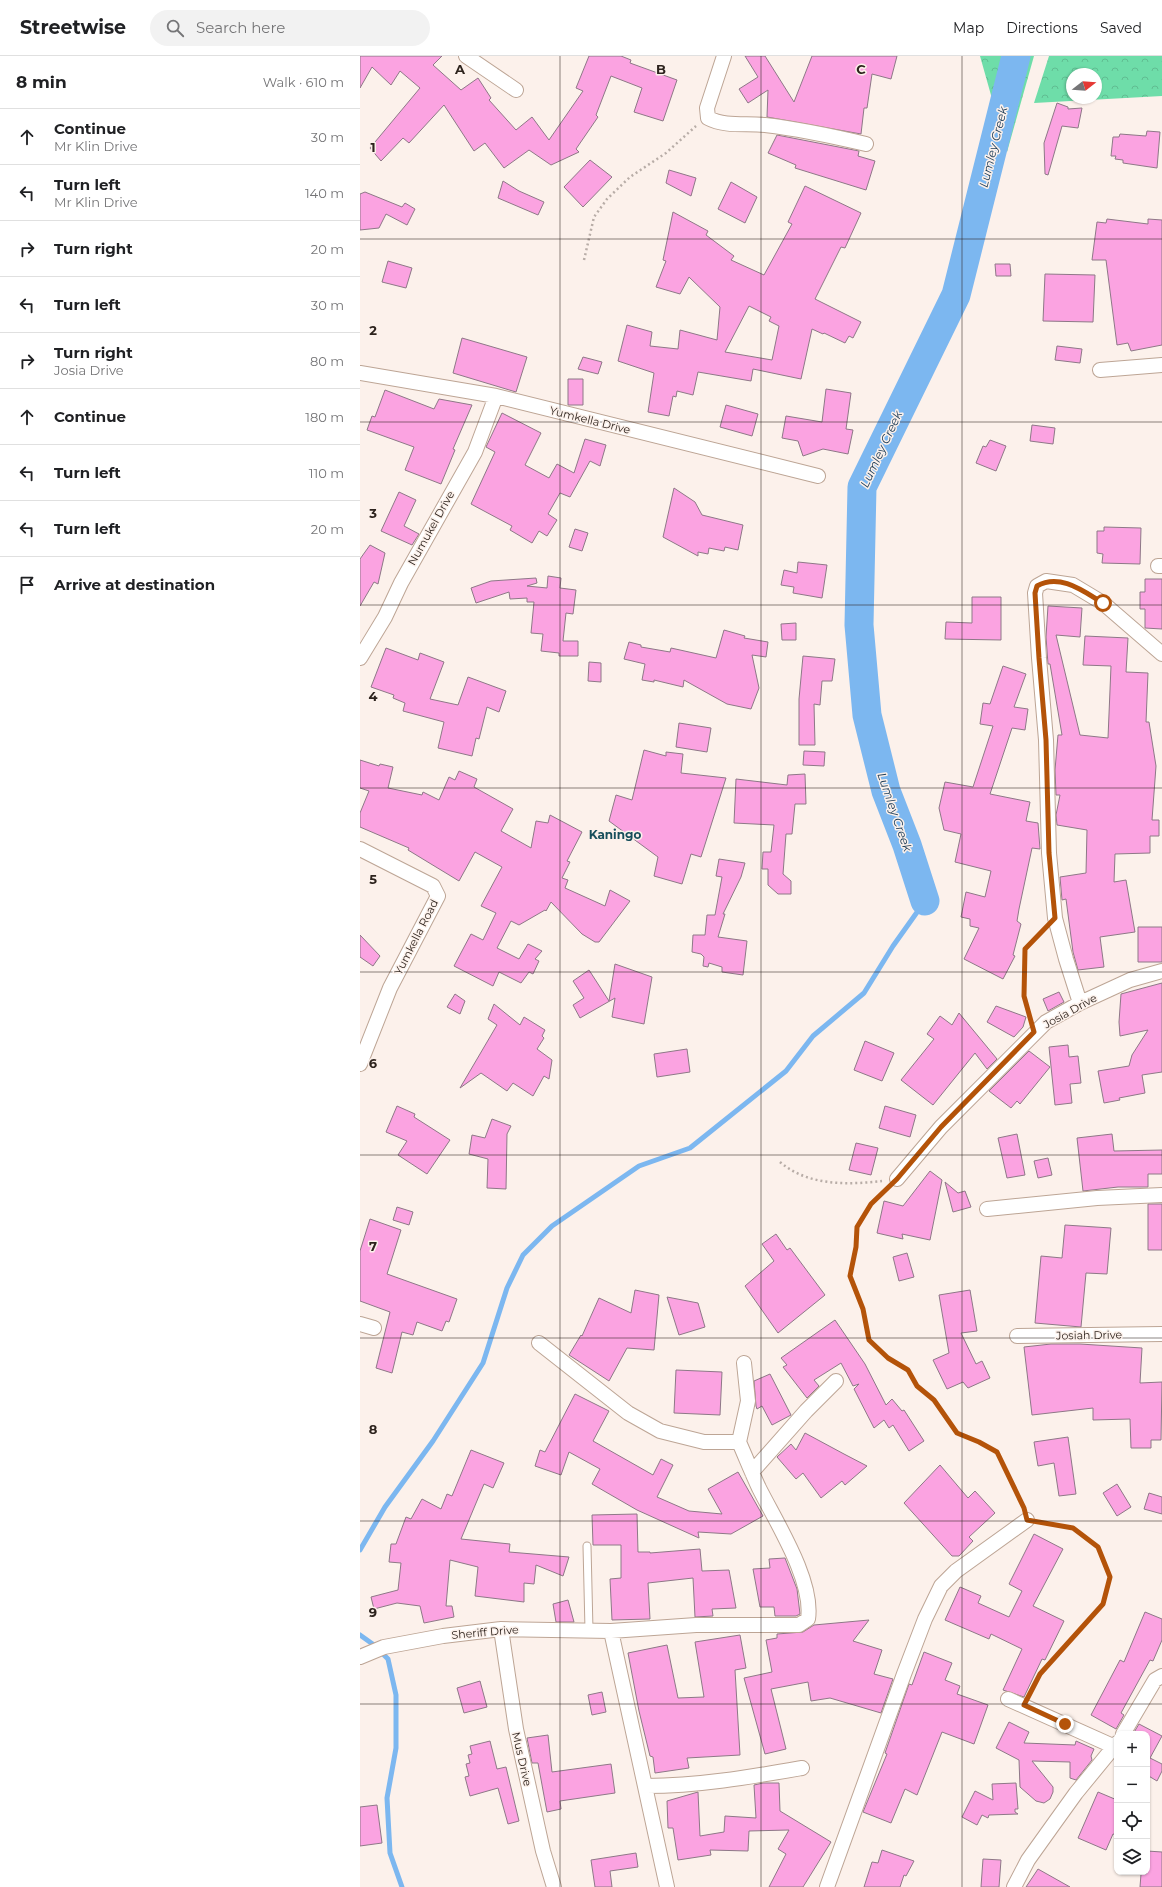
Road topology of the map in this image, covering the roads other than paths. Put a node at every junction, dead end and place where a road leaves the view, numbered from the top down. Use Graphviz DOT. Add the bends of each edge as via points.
graph roads {
  1 [pos="466,56"];
  2 [pos="724,56"];
  3 [pos="516,90"];
  4 [pos="866,144"];
  5 [pos="1162,365"];
  6 [pos="1100,370"];
  7 [pos="360,373"];
  8 [pos="496,396"];
  9 [pos="818,476"];
  10 [pos="1162,654"];
  11 [pos="360,658"];
  12 [pos="360,849"];
  13 [pos="1162,972"];
  14 [pos="1080,1003"];
  15 [pos="360,1064"];
  16 [pos="897,1179"];
  17 [pos="1162,1195"];
  18 [pos="987,1209"];
  19 [pos="360,1324"];
  20 [pos="374,1328"];
  21 [pos="1162,1334"];
  22 [pos="1017,1336"];
  23 [pos="539,1343"];
  24 [pos="744,1363"];
  25 [pos="836,1381"];
  26 [pos="739,1442"];
  27 [pos="752,1472"];
  28 [pos="1027,1520"];
  29 [pos="587,1546"];
  30 [pos="501,1629"];
  31 [pos="589,1630"];
  32 [pos="611,1631"];
  33 [pos="362,1656"];
  34 [pos="1162,1676"];
  35 [pos="1008,1699"];
  36 [pos="1125,1731"];
  37 [pos="1114,1744"];
  38 [pos="1114,1747"];
  39 [pos="802,1768"];
  40 [pos="646,1786"];
  41 [pos="554,1887"];
  42 [pos="667,1887"];
  43 [pos="827,1887"];
  44 [pos="1014,1887"];
  1 -- 3 [label="street"];
  2 -- 4 [label="street" via="707,108 708,118 717,123 764,125 813,132"];
  5 -- 6 [label="street"];
  7 -- 8 [label="street, Yumkella Drive"];
  8 -- 9 [label="street, Yumkella Drive"];
  8 -- 11 [label="street, Numukel Drive" via="475,452"];
  10 -- 14 [label="street" via="1103,603 1073,584 1046,581 1037,586 1035,593 1046,740 1049,853 1055,918"];
  12 -- 15 [label="street, Yumkella Road" via="433,886 438,896 390,988"];
  13 -- 14 [label="street, Josia Drive" via="1130,980"];
  14 -- 16 [label="street, Josia Drive" via="1046,1022 1034,1032 941,1127"];
  17 -- 18 [label="street" via="1097,1198"];
  19 -- 20 [label="street"];
  21 -- 22 [label="street, Josiah Drive"];
  23 -- 26 [label="street" via="628,1413 660,1431 704,1442"];
  24 -- 26 [label="street" via="748,1402"];
  25 -- 27 [label="street"];
  26 -- 27 [label="street"];
  27 -- 32 [label="street, Sheriff Drive" via="789,1546 804,1585 808,1619 799,1625 696,1625"];
  28 -- 43 [label="street" via="956,1570 941,1586 904,1674"];
  29 -- 31 [label="lane"];
  30 -- 31 [label="street, Sheriff Drive"];
  30 -- 33 [label="street, Sheriff Drive" via="444,1636 384,1648"];
  30 -- 41 [label="street, Mus Drive" via="516,1729 543,1851"];
  31 -- 32 [label="street, Sheriff Drive"];
  32 -- 40 [label="street"];
  34 -- 36 [label="street" via="1155,1680"];
  35 -- 37 [label="street"];
  38 -- 44 [label="street" via="1053,1825 1028,1860"];
  39 -- 40 [label="street" via="733,1780"];
  40 -- 42 [label="street"];
}
